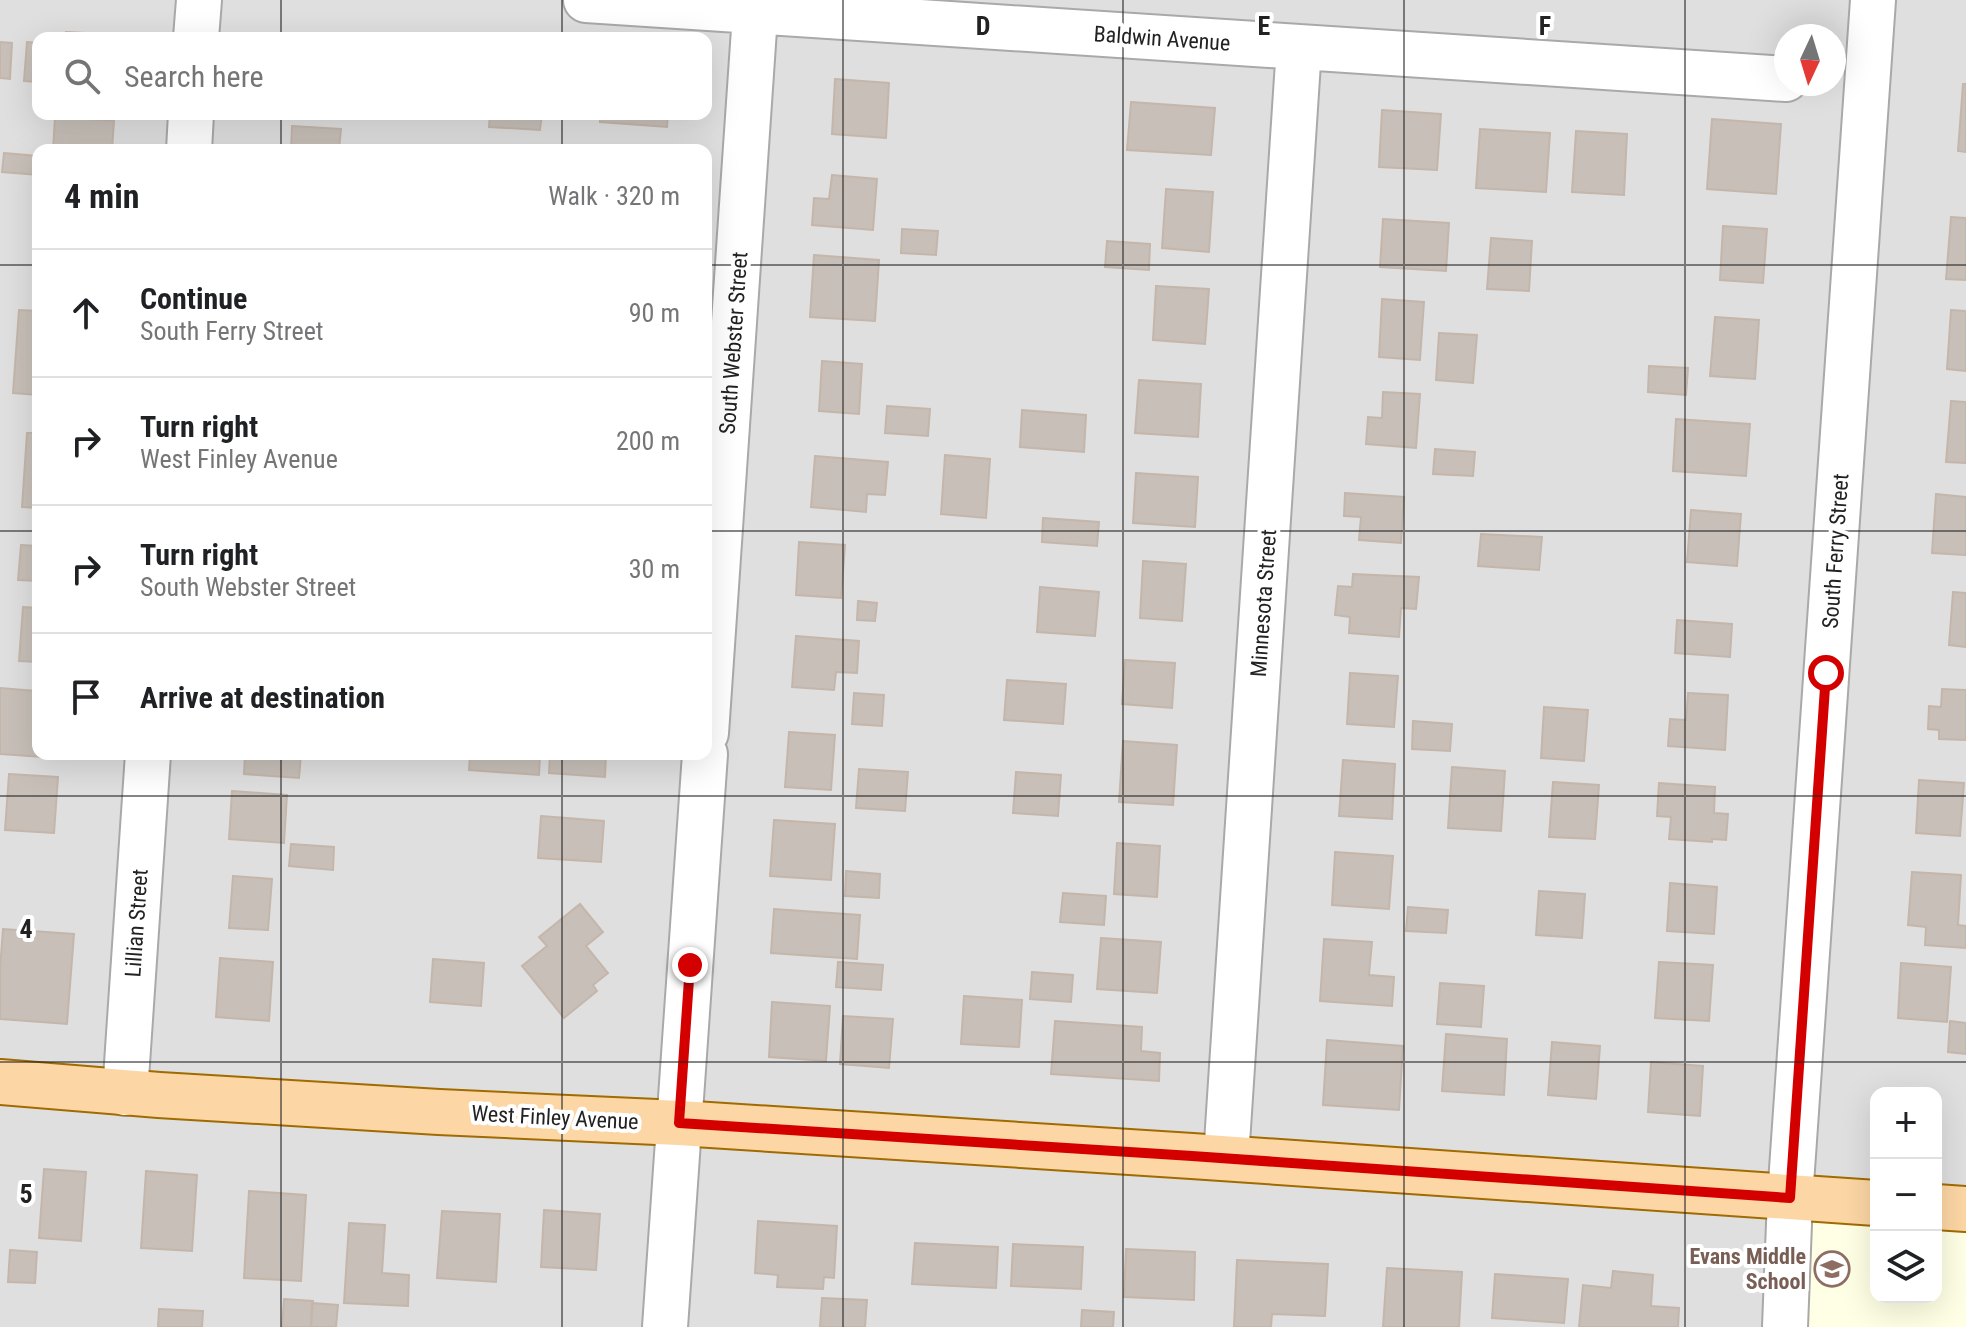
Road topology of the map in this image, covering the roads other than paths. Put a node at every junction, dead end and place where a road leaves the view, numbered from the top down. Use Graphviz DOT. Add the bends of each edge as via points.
graph roads {
  1 [pos="199,0"];
  2 [pos="586,0"];
  3 [pos="1873,0"];
  4 [pos="756,6"];
  5 [pos="196,32"];
  6 [pos="1299,47"];
  7 [pos="1774,78"];
  8 [pos="1850,84"];
  9 [pos="191,120"];
  10 [pos="189,144"];
  11 [pos="712,646"];
  12 [pos="148,760"];
  13 [pos="705,760"];
  14 [pos="0,1082"];
  15 [pos="125,1093"];
  16 [pos="679,1123"];
  17 [pos="1226,1158"];
  18 [pos="1790,1198"];
  19 [pos="1870,1203"];
  20 [pos="1942,1207"];
  21 [pos="1966,1209"];
  22 [pos="665,1327"];
  23 [pos="1785,1327"];
  1 -- 5 [label="street"];
  2 -- 4 [label="street, Baldwin Avenue"];
  3 -- 8 [label="street, South Ferry Street"];
  4 -- 6 [label="street, Baldwin Avenue"];
  4 -- 11 [label="street, South Webster Street"];
  6 -- 7 [label="street, Baldwin Avenue"];
  6 -- 17 [label="street, Minnesota Street"];
  8 -- 18 [label="street, South Ferry Street"];
  9 -- 10 [label="street"];
  12 -- 15 [label="street, Lillian Street"];
  13 -- 16 [label="street"];
  14 -- 15 [label="main road, West Finley Avenue"];
  15 -- 16 [label="main road, West Finley Avenue"];
  16 -- 17 [label="main road, West Finley Avenue"];
  16 -- 22 [label="street"];
  17 -- 18 [label="main road, West Finley Avenue"];
  18 -- 19 [label="main road, West Finley Avenue"];
  18 -- 23 [label="street, South Ferry Street"];
  20 -- 21 [label="main road"];
}
